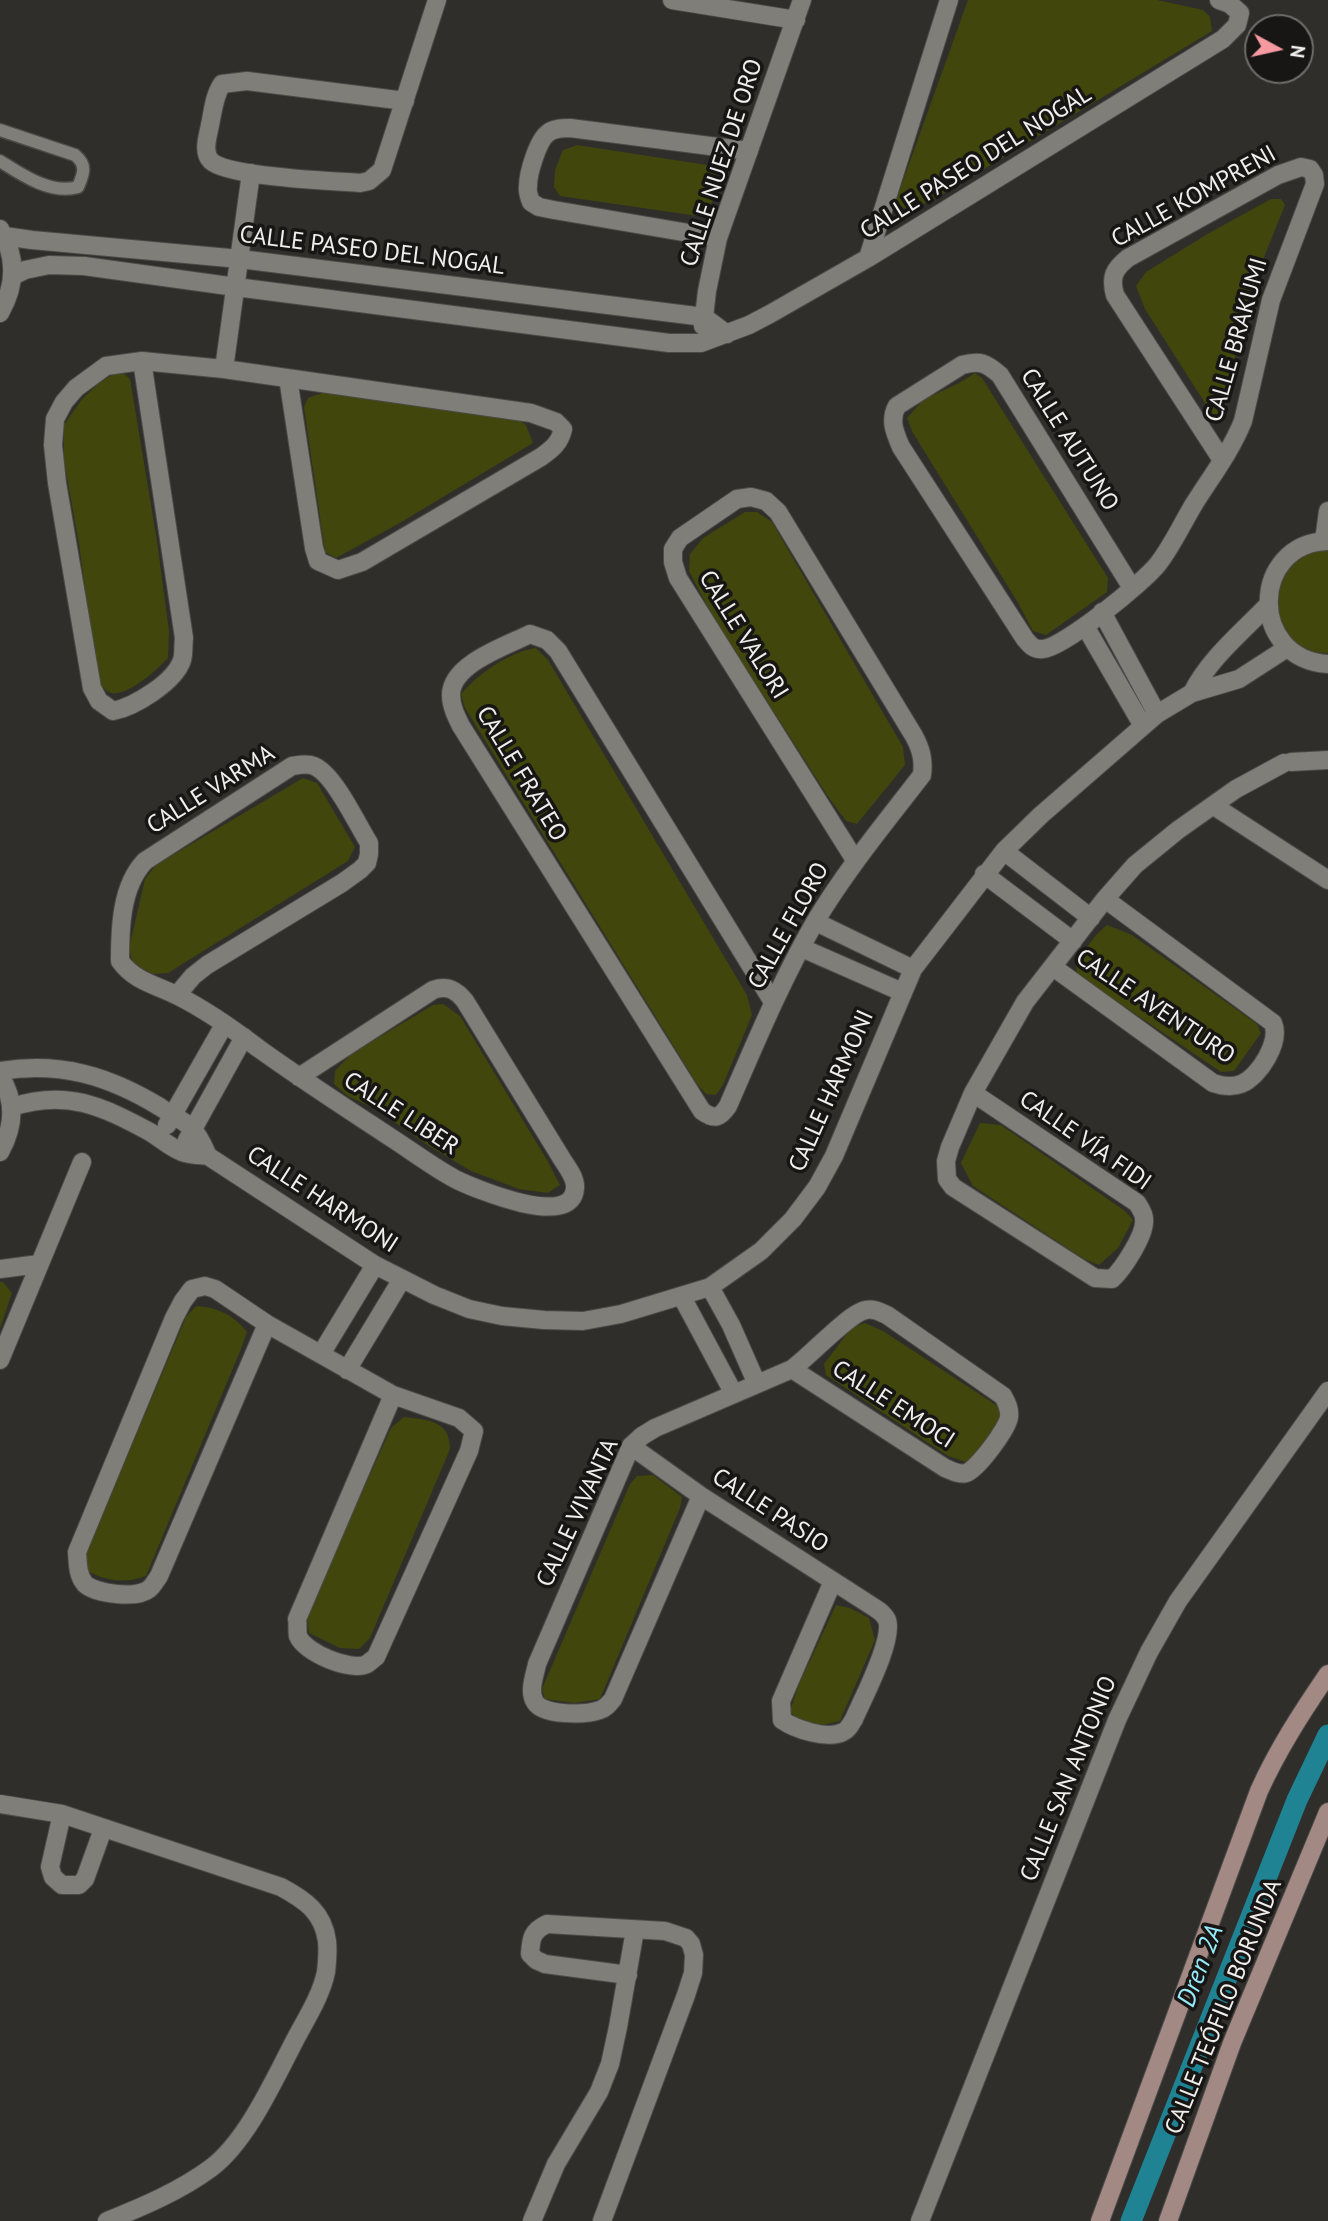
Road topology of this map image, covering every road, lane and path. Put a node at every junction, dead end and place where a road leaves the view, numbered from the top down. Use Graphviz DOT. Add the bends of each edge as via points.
graph roads {
  1 [pos="437,0"];
  2 [pos="672,0"];
  3 [pos="802,0"];
  4 [pos="949,0"];
  5 [pos="1219,0"];
  6 [pos="796,20"];
  7 [pos="405,101"];
  8 [pos="0,130"];
  9 [pos="749,151"];
  10 [pos="0,161"];
  11 [pos="1310,169"];
  12 [pos="251,173"];
  13 [pos="2,232"];
  14 [pos="718,238"];
  15 [pos="868,258"];
  16 [pos="240,259"];
  17 [pos="13,276"];
  18 [pos="236,287"];
  19 [pos="0,313"];
  20 [pos="704,317"];
  21 [pos="727,334"];
  22 [pos="701,343"];
  23 [pos="142,361"];
  24 [pos="224,369"];
  25 [pos="288,378"];
  26 [pos="1222,460"];
  27 [pos="1328,511"];
  28 [pos="1326,541"];
  29 [pos="1132,588"];
  30 [pos="1267,606"];
  31 [pos="1102,612"];
  32 [pos="1085,626"];
  33 [pos="1031,647"];
  34 [pos="1287,648"];
  35 [pos="1328,664"];
  36 [pos="1192,693"];
  37 [pos="1150,720"];
  38 [pos="1328,760"];
  39 [pos="922,775"];
  40 [pos="1214,806"];
  41 [pos="1004,851"];
  42 [pos="855,860"];
  43 [pos="984,874"];
  44 [pos="1328,880"];
  45 [pos="1105,899"];
  46 [pos="1091,918"];
  47 [pos="816,922"];
  48 [pos="1073,941"];
  49 [pos="802,948"];
  50 [pos="120,961"];
  51 [pos="1053,967"];
  52 [pos="914,970"];
  53 [pos="902,992"];
  54 [pos="177,995"];
  55 [pos="773,1002"];
  56 [pos="225,1025"];
  57 [pos="244,1037"];
  58 [pos="0,1071"];
  59 [pos="0,1076"];
  60 [pos="299,1077"];
  61 [pos="974,1093"];
  62 [pos="12,1107"];
  63 [pos="172,1115"];
  64 [pos="722,1115"];
  65 [pos="193,1129"];
  66 [pos="161,1138"];
  67 [pos="0,1152"];
  68 [pos="180,1152"];
  69 [pos="208,1156"];
  70 [pos="82,1162"];
  71 [pos="945,1170"];
  72 [pos="39,1264"];
  73 [pos="375,1265"];
  74 [pos="0,1269"];
  75 [pos="402,1279"];
  76 [pos="710,1287"];
  77 [pos="682,1297"];
  78 [pos="869,1309"];
  79 [pos="267,1324"];
  80 [pos="321,1354"];
  81 [pos="0,1360"];
  82 [pos="792,1369"];
  83 [pos="347,1370"];
  84 [pos="757,1384"];
  85 [pos="1328,1391"];
  86 [pos="734,1394"];
  87 [pos="393,1395"];
  88 [pos="631,1446"];
  89 [pos="701,1496"];
  90 [pos="833,1581"];
  91 [pos="1328,1674"];
  92 [pos="0,1804"];
  93 [pos="1328,1812"];
  94 [pos="62,1814"];
  95 [pos="103,1829"];
  96 [pos="635,1930"];
  97 [pos="628,1975"];
  98 [pos="107,2221"];
  99 [pos="532,2221"];
  100 [pos="602,2221"];
  101 [pos="920,2221"];
  102 [pos="1100,2221"];
  103 [pos="1168,2221"];
  1 -- 7 [label="street"];
  2 -- 6 [label="street"];
  3 -- 6 [label="street, CALLE NUEZ DE ORO"];
  4 -- 15 [label="street"];
  5 -- 15 [label="street, CALLE PASEO DEL NOGAL" via="1240,13 1233,31"];
  6 -- 9 [label="street, CALLE NUEZ DE ORO"];
  7 -- 12 [label="street" via="382,170 369,181"];
  7 -- 12 [label="street" via="247,81 222,84 216,95 207,153 216,164"];
  8 -- 10 [label="lane" via="75,155 85,170 78,187 69,190 22,175"];
  9 -- 14 [label="street, CALLE NUEZ DE ORO"];
  9 -- 14 [label="street" via="570,128 557,129 540,141 527,183 531,202 539,207"];
  11 -- 26 [label="street, CALLE BRAKUMI" via="1315,184 1311,198 1271,300 1243,421"];
  11 -- 26 [label="street, CALLE KOMPRENI" via="1301,167 1278,175 1128,258 1113,275 1115,295"];
  12 -- 16 [label="street"];
  13 -- 16 [label="street, CALLE PASEO DEL NOGAL" via="32,240"];
  13 -- 17 [label="street"];
  14 -- 20 [label="street, CALLE NUEZ DE ORO"];
  15 -- 21 [label="street, CALLE PASEO DEL NOGAL"];
  16 -- 18 [label="street"];
  16 -- 20 [label="street, CALLE PASEO DEL NOGAL"];
  17 -- 18 [label="street, CALLE PASEO DEL NOGAL" via="71,264"];
  17 -- 19 [label="street"];
  18 -- 22 [label="street, CALLE PASEO DEL NOGAL" via="670,343"];
  18 -- 24 [label="street"];
  20 -- 21 [label="street, CALLE PASEO DEL NOGAL"];
  20 -- 22 [label="street, CALLE NUEZ DE ORO"];
  21 -- 22 [label="street, CALLE PASEO DEL NOGAL"];
  23 -- 23 [label="street" via="106,366 75,388 55,419 57,483 92,688 99,701 113,711 125,709 174,676 182,660 184,638"];
  23 -- 24 [label="street"];
  24 -- 25 [label="street"];
  25 -- 25 [label="street" via="314,548 318,561 338,570 362,562 541,457 561,439 563,429 556,422 531,413"];
  26 -- 29 [label="street, CALLE BRAKUMI" via="1158,564"];
  27 -- 28 [label="street"];
  28 -- 30 [label="street" via="1301,547 1282,562 1271,582"];
  29 -- 31 [label="street, CALLE BRAKUMI"];
  29 -- 33 [label="street, CALLE AUTUNO" via="1000,375 982,363 961,365 897,406 892,422 901,447"];
  30 -- 34 [label="street" via="1273,629"];
  30 -- 36 [label="street, CALLE HARMONI" via="1215,659"];
  31 -- 32 [label="street, CALLE BRAKUMI"];
  31 -- 37 [label="street"];
  32 -- 33 [label="street, CALLE BRAKUMI" via="1052,647"];
  32 -- 37 [label="street"];
  34 -- 35 [label="street" via="1301,658"];
  34 -- 36 [label="street, CALLE HARMONI" via="1239,680"];
  36 -- 37 [label="street, CALLE HARMONI"];
  37 -- 41 [label="street, CALLE HARMONI"];
  38 -- 40 [label="street, CALLE AVENTURO" via="1288,763 1236,789"];
  39 -- 42 [label="street, CALLE FLORO"];
  39 -- 42 [label="street, CALLE VALORI" via="921,749 914,736 778,512 766,501 737,499 680,538 673,549 678,578"];
  40 -- 44 [label="street"];
  40 -- 45 [label="street, CALLE AVENTURO" via="1135,865"];
  41 -- 43 [label="street, CALLE HARMONI"];
  41 -- 46 [label="street"];
  42 -- 47 [label="street, CALLE FLORO"];
  43 -- 48 [label="street"];
  43 -- 52 [label="street, CALLE HARMONI"];
  45 -- 46 [label="street, CALLE AVENTURO"];
  45 -- 51 [label="street, CALLE AVENTURO" via="1273,1023 1271,1051 1249,1079 1232,1086 1213,1083"];
  46 -- 48 [label="street, CALLE AVENTURO"];
  47 -- 49 [label="street, CALLE FLORO"];
  47 -- 52 [label="street"];
  48 -- 51 [label="street, CALLE AVENTURO"];
  49 -- 53 [label="street"];
  49 -- 55 [label="street, CALLE FLORO"];
  50 -- 54 [label="street, CALLE LIBER" via="135,977"];
  50 -- 54 [label="street, CALLE VARMA" via="128,892 136,870 145,861 292,766 316,766 333,784 369,844 367,863 342,884 207,965"];
  51 -- 61 [label="street, CALLE AVENTURO" via="1026,1002"];
  52 -- 53 [label="street, CALLE HARMONI"];
  53 -- 76 [label="street, CALLE HARMONI" via="817,1187 761,1251"];
  54 -- 56 [label="street, CALLE LIBER"];
  55 -- 64 [label="street, CALLE FLORO"];
  55 -- 64 [label="street, CALLE FRATEO" via="547,640 530,634 459,673 451,695 461,726 702,1111 709,1117"];
  56 -- 57 [label="street, CALLE LIBER"];
  56 -- 63 [label="street"];
  57 -- 60 [label="street, CALLE LIBER"];
  57 -- 65 [label="street"];
  58 -- 63 [label="street, CALLE HARMONI" via="27,1066 105,1079"];
  59 -- 62 [label="street"];
  60 -- 60 [label="street, CALLE LIBER" via="433,990 452,989 465,1001 573,1178 572,1197 563,1205 544,1207 501,1198 455,1179"];
  61 -- 71 [label="street, CALLE AVENTURO"];
  61 -- 71 [label="street, CALLE VÍA FIDI" via="1137,1203 1144,1230 1119,1273 1112,1279 1095,1278 953,1187"];
  62 -- 66 [label="street, CALLE HARMONI" via="61,1098 95,1106"];
  62 -- 67 [label="street" via="11,1125"];
  63 -- 65 [label="street, CALLE HARMONI"];
  63 -- 66 [label="street"];
  65 -- 68 [label="street"];
  65 -- 69 [label="street, CALLE HARMONI"];
  66 -- 68 [label="street, CALLE HARMONI"];
  68 -- 69 [label="street, CALLE HARMONI"];
  69 -- 73 [label="street, CALLE HARMONI"];
  70 -- 72 [label="street"];
  72 -- 74 [label="street"];
  72 -- 81 [label="street"];
  73 -- 75 [label="street, CALLE HARMONI"];
  73 -- 80 [label="street"];
  75 -- 77 [label="street, CALLE HARMONI" via="469,1309 544,1320 583,1321"];
  75 -- 83 [label="street"];
  76 -- 77 [label="street, CALLE HARMONI"];
  76 -- 84 [label="street"];
  77 -- 86 [label="street"];
  78 -- 82 [label="street, CALLE VIVANTA" via="851,1318"];
  78 -- 82 [label="street, CALLE EMOCI" via="887,1315 1003,1396 1010,1414 1007,1426 974,1469 957,1474 945,1468"];
  79 -- 79 [label="street" via="159,1576 149,1590 136,1594 112,1593 86,1584 78,1572 78,1552 183,1300 192,1289 205,1286"];
  79 -- 80 [label="street"];
  80 -- 83 [label="street"];
  82 -- 84 [label="street, CALLE VIVANTA"];
  83 -- 87 [label="street"];
  84 -- 86 [label="street, CALLE VIVANTA"];
  85 -- 101 [label="street, CALLE SAN ANTONIO" via="1178,1601 1149,1652 1117,1720"];
  86 -- 88 [label="street, CALLE VIVANTA" via="655,1428"];
  87 -- 87 [label="street" via="298,1619 298,1636 309,1649 351,1665 366,1665 376,1657 473,1440 474,1431 459,1418"];
  88 -- 89 [label="street, CALLE PASIO"];
  88 -- 89 [label="street, CALLE VIVANTA" via="537,1664 532,1687 533,1700 540,1708 547,1712 606,1707 618,1689"];
  89 -- 90 [label="street, CALLE PASIO"];
  90 -- 90 [label="street, CALLE PASIO" via="781,1701 782,1720 822,1734 847,1729 887,1642 884,1615"];
  91 -- 102 [label="main road, CALLE TEÓFILO BORUNDA" via="1288,1734 1259,1791"];
  92 -- 94 [label="street"];
  93 -- 103 [label="main road, CALLE TEÓFILO BORUNDA" via="1232,2043"];
  94 -- 95 [label="street"];
  94 -- 95 [label="street" via="50,1867 62,1885 79,1885 85,1879"];
  95 -- 98 [label="street" via="288,1891 311,1905 321,1918 327,1942 326,1972 315,2003 236,2143 212,2167 178,2188"];
  96 -- 97 [label="street"];
  96 -- 97 [label="street" via="547,1924 536,1929 531,1941 530,1954 545,1965"];
  96 -- 100 [label="street" via="665,1931 686,1938 694,1955 693,1973"];
  97 -- 99 [label="street" via="610,2064 599,2092 556,2164"];
}
